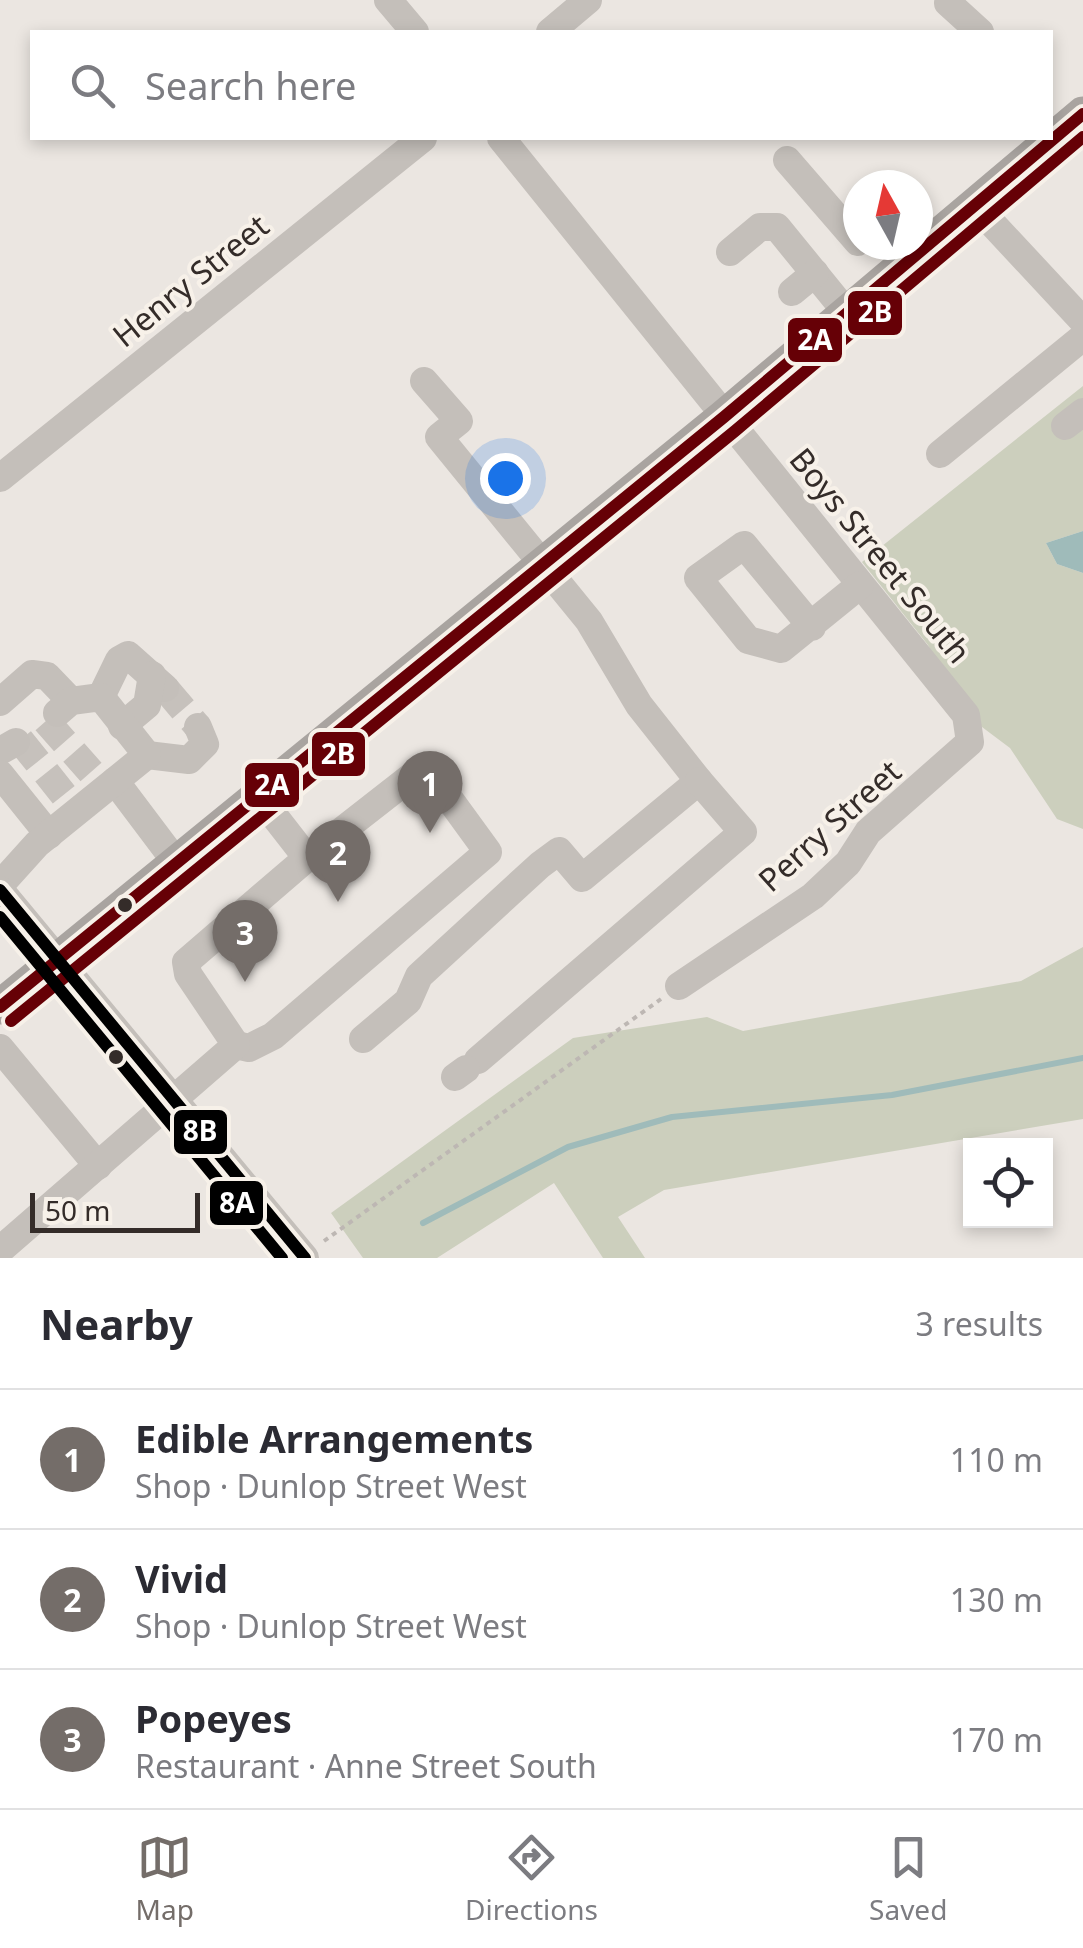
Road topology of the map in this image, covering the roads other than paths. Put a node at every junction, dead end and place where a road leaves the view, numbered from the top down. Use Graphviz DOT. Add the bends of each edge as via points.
graph roads {
  1 [pos="388,0"];
  2 [pos="588,0"];
  3 [pos="948,3"];
  4 [pos="413,30"];
  5 [pos="552,30"];
  6 [pos="978,30"];
  7 [pos="421,140"];
  8 [pos="502,140"];
  9 [pos="1042,140"];
  10 [pos="787,160"];
  11 [pos="976,204"];
  12 [pos="843,225"];
  13 [pos="730,252"];
  14 [pos="873,260"];
  15 [pos="815,273"];
  16 [pos="889,278"];
  17 [pos="792,292"];
  18 [pos="847,312"];
  19 [pos="1083,321"];
  20 [pos="1083,337"];
  21 [pos="424,380"];
  22 [pos="724,417"];
  23 [pos="940,454"];
  24 [pos="0,478"];
  25 [pos="544,564"];
  26 [pos="860,585"];
  27 [pos="812,627"];
  28 [pos="101,697"];
  29 [pos="0,702"];
  30 [pos="122,726"];
  31 [pos="198,727"];
  32 [pos="970,742"];
  33 [pos="147,755"];
  34 [pos="0,774"];
  35 [pos="104,781"];
  36 [pos="700,782"];
  37 [pos="258,795"];
  38 [pos="49,835"];
  39 [pos="306,858"];
  40 [pos="176,862"];
  41 [pos="0,888"];
  42 [pos="56,959"];
  43 [pos="679,986"];
  44 [pos="0,1007"];
  45 [pos="363,1039"];
  46 [pos="236,1045"];
  47 [pos="0,1048"];
  48 [pos="466,1068"];
  49 [pos="174,1100"];
  50 [pos="98,1166"];
  51 [pos="0,1250"];
  52 [pos="304,1257"];
  1 -- 4 [label="street"];
  2 -- 5 [label="street"];
  3 -- 6 [label="street"];
  7 -- 24 [label="street, Henry Street"];
  8 -- 22 [label="street, Boys Street South"];
  9 -- 11 [label="main road"];
  10 -- 12 [label="street"];
  11 -- 16 [label="main road"];
  11 -- 19 [label="street"];
  13 -- 15 [label="street" via="760,227 778,227"];
  14 -- 16 [label="street"];
  15 -- 17 [label="street"];
  15 -- 18 [label="street"];
  16 -- 18 [label="main road"];
  18 -- 22 [label="main road"];
  20 -- 23 [label="street"];
  21 -- 25 [label="street" via="459,421 440,437"];
  22 -- 25 [label="main road"];
  22 -- 26 [label="street, Boys Street South"];
  25 -- 36 [label="street" via="638,705"];
  25 -- 37 [label="main road"];
  26 -- 27 [label="street"];
  26 -- 32 [label="street, Boys Street South" via="966,715"];
  28 -- 29 [label="street" via="64,707 47,676 32,674"];
  28 -- 30 [label="street"];
  28 -- 30 [label="street" via="128,655 159,682 147,705"];
  30 -- 33 [label="street"];
  31 -- 33 [label="street" via="205,744 189,760"];
  32 -- 43 [label="street, Perry Street" via="868,832 848,863 813,896"];
  33 -- 35 [label="street"];
  34 -- 38 [label="street"];
  35 -- 38 [label="street" via="70,804"];
  35 -- 40 [label="street"];
  36 -- 45 [label="street" via="582,878 560,851 540,866 419,976 408,1001"];
  36 -- 48 [label="street" via="743,832"];
  37 -- 39 [label="street"];
  37 -- 40 [label="main road"];
  38 -- 41 [label="street"];
  39 -- 46 [label="street" via="186,962"];
  39 -- 46 [label="street" via="423,774 432,776 488,852 273,1036 249,1048"];
  40 -- 42 [label="main road"];
  41 -- 42 [label="street"];
  42 -- 44 [label="main road"];
  42 -- 49 [label="street"];
  46 -- 49 [label="street"];
  47 -- 50 [label="street"];
  49 -- 50 [label="street"];
  49 -- 52 [label="street"];
  50 -- 51 [label="street"];
}
